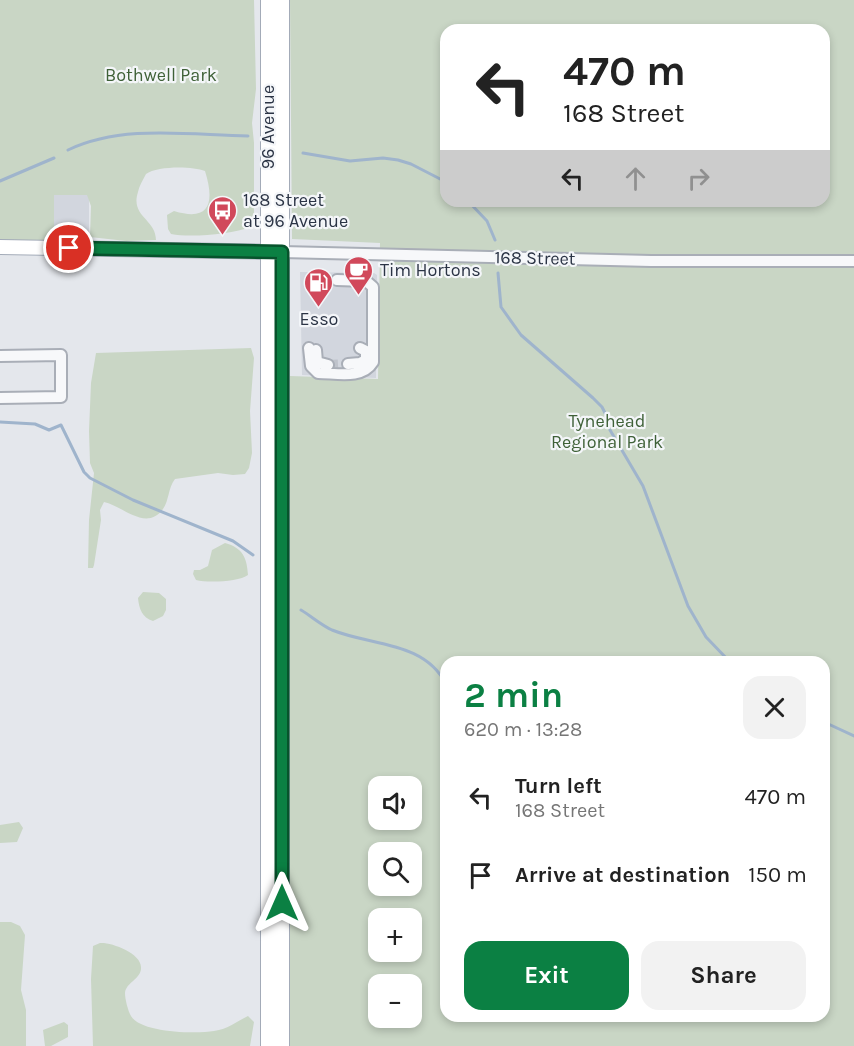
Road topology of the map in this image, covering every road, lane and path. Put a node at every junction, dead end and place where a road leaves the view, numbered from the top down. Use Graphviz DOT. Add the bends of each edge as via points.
graph roads {
  1 [pos="268,0"];
  2 [pos="282,0"];
  3 [pos="0,247"];
  4 [pos="275,252"];
  5 [pos="854,261"];
  6 [pos="337,280"];
  7 [pos="360,348"];
  8 [pos="0,356"];
  9 [pos="348,364"];
  10 [pos="328,365"];
  11 [pos="0,398"];
  12 [pos="268,1046"];
  13 [pos="282,1046"];
  1 -- 4 [label="main road, 96 Avenue"];
  2 -- 4 [label="main road, 96 Avenue"];
  3 -- 4 [label="main road, 168 Street"];
  4 -- 5 [label="street, 168 Street" via="651,261"];
  4 -- 12 [label="main road, 96 Avenue"];
  4 -- 13 [label="main road, 96 Avenue"];
  6 -- 10 [label="street" via="366,281 373,287 373,362 359,373 318,373 311,366 313,348 317,362"];
  7 -- 9 [label="street" via="367,354 366,360"];
  8 -- 11 [label="street" via="61,355 61,397"];
}
